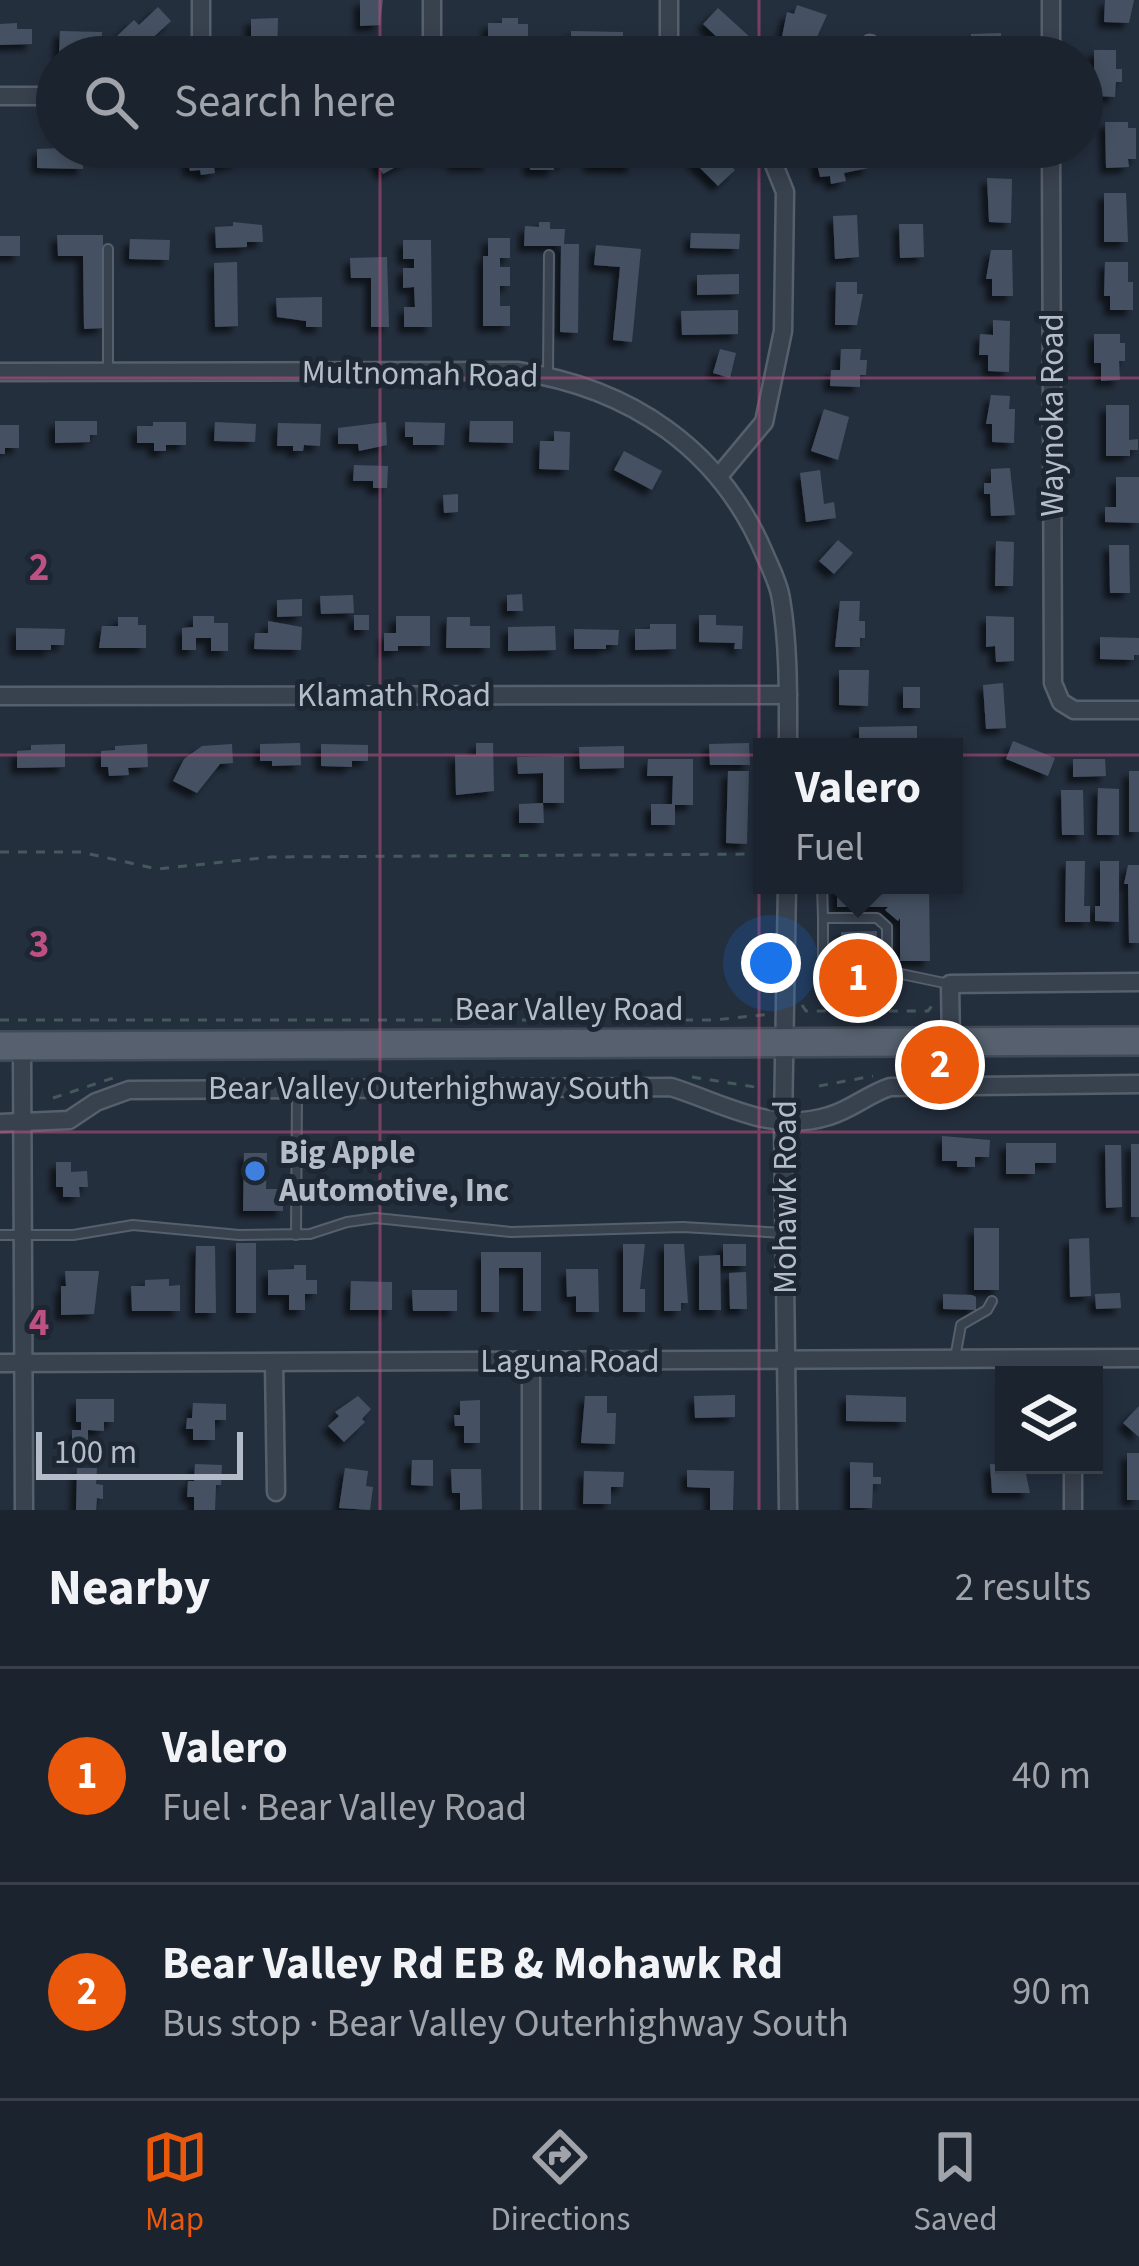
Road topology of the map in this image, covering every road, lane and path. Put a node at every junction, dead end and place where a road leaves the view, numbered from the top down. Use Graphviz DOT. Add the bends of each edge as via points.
graph roads {
  1 [pos="201,0"];
  2 [pos="432,0"];
  3 [pos="669,0"];
  4 [pos="1051,0"];
  5 [pos="201,36"];
  6 [pos="432,36"];
  7 [pos="669,36"];
  8 [pos="1051,36"];
  9 [pos="0,96"];
  10 [pos="36,96"];
  11 [pos="775,168"];
  12 [pos="1051,168"];
  13 [pos="108,249"];
  14 [pos="550,255"];
  15 [pos="0,372"];
  16 [pos="108,372"];
  17 [pos="548,376"];
  18 [pos="719,476"];
  19 [pos="788,695"];
  20 [pos="0,696"];
  21 [pos="1139,710"];
  22 [pos="788,738"];
  23 [pos="0,852"];
  24 [pos="753,854"];
  25 [pos="788,894"];
  26 [pos="822,894"];
  27 [pos="823,918"];
  28 [pos="887,971"];
  29 [pos="1139,982"];
  30 [pos="950,984"];
  31 [pos="776,1010"];
  32 [pos="0,1020"];
  33 [pos="1139,1041"];
  34 [pos="951,1042"];
  35 [pos="787,1045"];
  36 [pos="11,1046"];
  37 [pos="1139,1084"];
  38 [pos="297,1089"];
  39 [pos="0,1123"];
  40 [pos="23,1123"];
  41 [pos="783,1124"];
  42 [pos="784,1233"];
  43 [pos="296,1234"];
  44 [pos="0,1235"];
  45 [pos="22,1235"];
  46 [pos="992,1301"];
  47 [pos="1139,1358"];
  48 [pos="955,1359"];
  49 [pos="786,1360"];
  50 [pos="531,1361"];
  51 [pos="0,1364"];
  52 [pos="22,1364"];
  53 [pos="274,1364"];
  54 [pos="1058,1366"];
  55 [pos="1080,1366"];
  56 [pos="1073,1474"];
  57 [pos="275,1492"];
  58 [pos="24,1510"];
  59 [pos="531,1510"];
  60 [pos="788,1510"];
  61 [pos="1073,1510"];
  1 -- 5 [label="street"];
  2 -- 6 [label="street"];
  3 -- 7 [label="street"];
  4 -- 8 [label="street"];
  9 -- 10 [label="street"];
  11 -- 18 [label="street" via="785,192 783,331 764,422"];
  12 -- 21 [label="street, Waynoka Road" via="1053,683 1060,702 1074,710"];
  13 -- 16 [label="lane"];
  14 -- 17 [label="lane"];
  15 -- 16 [label="street, Multnomah Road"];
  16 -- 17 [label="street, Multnomah Road"];
  17 -- 18 [label="street, Multnomah Road" via="633,406"];
  18 -- 19 [label="street, Multnomah Road" via="753,526 781,594"];
  19 -- 20 [label="street, Klamath Road"];
  19 -- 22 [label="street"];
  23 -- 24 [label="path" via="80,853 157,868 271,857"];
  25 -- 35 [label="street, Mohawk Road"];
  26 -- 27 [label="lane"];
  27 -- 28 [label="lane" via="877,918 887,927"];
  27 -- 28 [label="lane" via="823,971"];
  28 -- 30 [label="lane"];
  29 -- 30 [label="street"];
  30 -- 34 [label="street"];
  31 -- 32 [label="path" via="714,1020"];
  33 -- 34 [label="main road, Bear Valley Road"];
  34 -- 35 [label="main road, Bear Valley Road"];
  35 -- 36 [label="main road, Bear Valley Road"];
  35 -- 41 [label="street, Mohawk Road"];
  36 -- 40 [label="street"];
  37 -- 41 [label="street, Bear Valley Outerhighway South" via="890,1087 830,1116"];
  38 -- 40 [label="street, Bear Valley Outerhighway South" via="129,1090 69,1120"];
  38 -- 41 [label="street, Bear Valley Outerhighway South" via="671,1087"];
  38 -- 43 [label="lane"];
  39 -- 40 [label="street, Bear Valley Outerhighway South"];
  40 -- 45 [label="street"];
  41 -- 42 [label="street, Mohawk Road"];
  42 -- 43 [label="lane" via="512,1232 376,1218"];
  42 -- 49 [label="street, Mohawk Road"];
  43 -- 45 [label="lane" via="133,1225"];
  44 -- 45 [label="lane"];
  45 -- 52 [label="street"];
  46 -- 48 [label="lane" via="962,1325"];
  47 -- 55 [label="street, Laguna Road"];
  48 -- 49 [label="street, Laguna Road"];
  48 -- 54 [label="street, Laguna Road"];
  49 -- 50 [label="street, Laguna Road"];
  49 -- 60 [label="street, Mohawk Road"];
  50 -- 53 [label="street, Laguna Road"];
  50 -- 59 [label="street"];
  51 -- 52 [label="street, Laguna Road"];
  52 -- 53 [label="street, Laguna Road"];
  52 -- 58 [label="street"];
  53 -- 57 [label="street"];
  56 -- 61 [label="street"];
}
